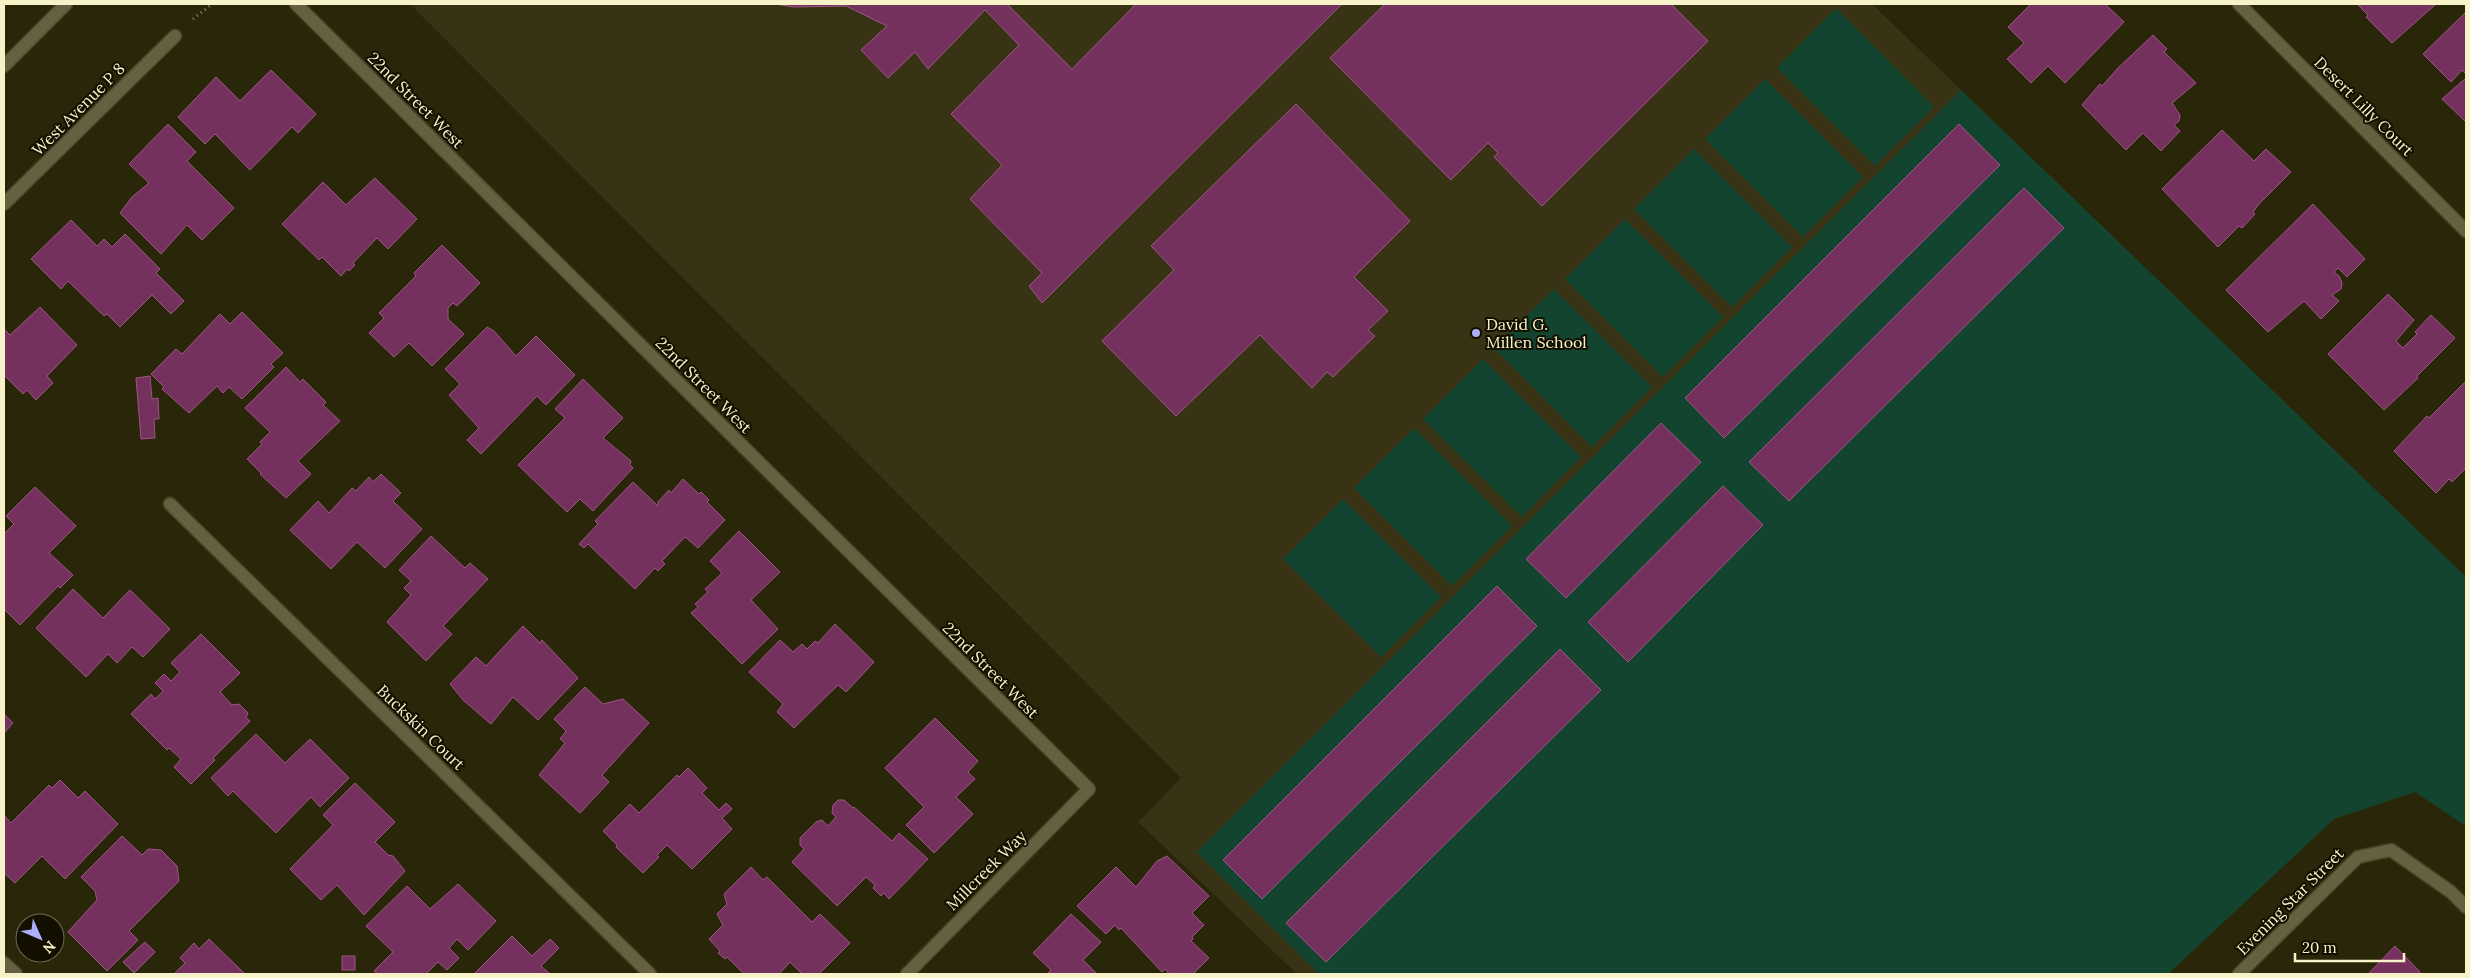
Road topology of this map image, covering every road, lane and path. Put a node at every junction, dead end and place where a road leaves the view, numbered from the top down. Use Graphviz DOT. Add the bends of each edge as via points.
graph roads {
  1 [pos="66,4"];
  2 [pos="296,4"];
  3 [pos="2239,4"];
  4 [pos="174,36"];
  5 [pos="4,66"];
  6 [pos="4,204"];
  7 [pos="2466,231"];
  8 [pos="170,504"];
  9 [pos="1089,789"];
  10 [pos="2466,907"];
  11 [pos="4,963"];
  12 [pos="16,974"];
  13 [pos="650,974"];
  14 [pos="907,974"];
  15 [pos="2239,974"];
  1 -- 5 [label="street"];
  2 -- 9 [label="street, 22nd Street West"];
  3 -- 7 [label="street, Desert Lilly Court"];
  4 -- 6 [label="street, West Avenue P 8"];
  8 -- 13 [label="street, Buckskin Court"];
  9 -- 14 [label="street, Millcreek Way"];
  10 -- 15 [label="street, Evening Star Street" via="2451,892 2391,850 2358,857"];
  11 -- 12 [label="street"];
}
